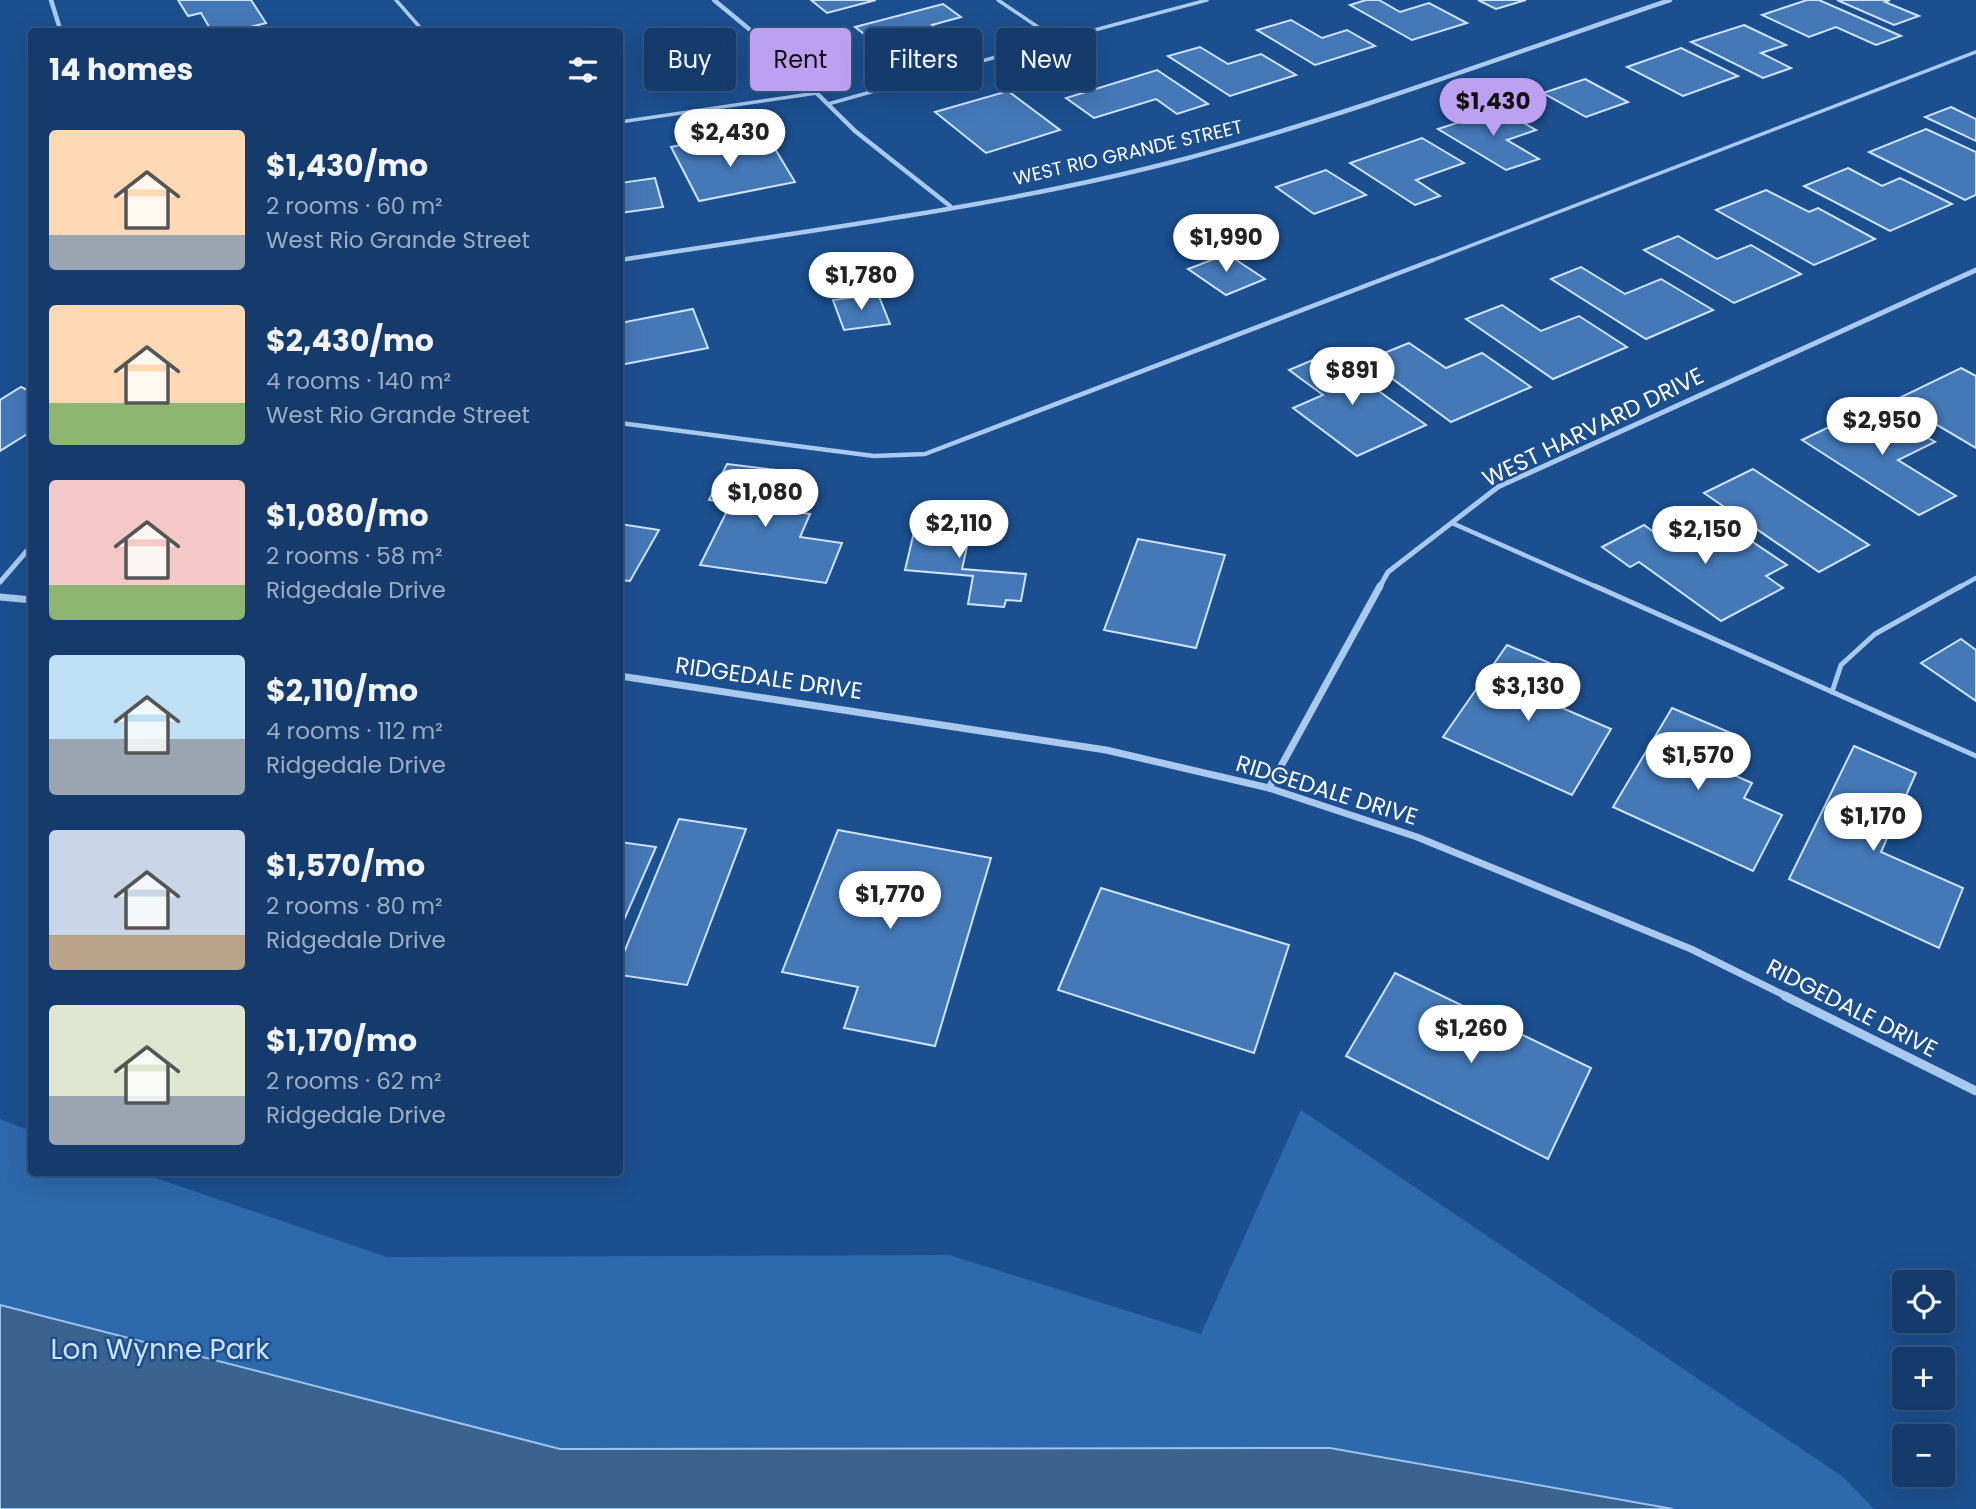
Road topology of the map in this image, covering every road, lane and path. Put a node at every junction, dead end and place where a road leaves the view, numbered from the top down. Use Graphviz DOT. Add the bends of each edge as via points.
graph roads {
  1 [pos="51,0"];
  2 [pos="396,0"];
  3 [pos="713,0"];
  4 [pos="998,0"];
  5 [pos="1207,0"];
  6 [pos="1670,0"];
  7 [pos="60,28"];
  8 [pos="420,28"];
  9 [pos="1039,28"];
  10 [pos="1096,30"];
  11 [pos="1976,52"];
  12 [pos="996,57"];
  13 [pos="817,93"];
  14 [pos="828,104"];
  15 [pos="623,122"];
  16 [pos="950,206"];
  17 [pos="623,260"];
  18 [pos="1976,270"];
  19 [pos="623,423"];
  20 [pos="1452,523"];
  21 [pos="28,550"];
  22 [pos="1976,578"];
  23 [pos="0,582"];
  24 [pos="0,597"];
  25 [pos="28,600"];
  26 [pos="623,676"];
  27 [pos="1832,692"];
  28 [pos="1976,756"];
  29 [pos="1269,788"];
  30 [pos="1976,1091"];
  1 -- 7 [label="street"];
  2 -- 8 [label="lane"];
  3 -- 13 [label="street"];
  4 -- 9 [label="lane"];
  5 -- 10 [label="lane"];
  6 -- 16 [label="street, WEST RIO GRANDE STREET" via="1321,118 1187,158"];
  11 -- 19 [label="lane" via="925,454 874,456"];
  12 -- 14 [label="lane"];
  13 -- 14 [label="street"];
  13 -- 15 [label="lane"];
  14 -- 16 [label="street"];
  16 -- 17 [label="street, WEST RIO GRANDE STREET"];
  18 -- 20 [label="street, WEST HARVARD DRIVE" via="1498,488"];
  20 -- 27 [label="lane"];
  20 -- 29 [label="street, WEST HARVARD DRIVE" via="1388,572"];
  21 -- 23 [label="street"];
  22 -- 27 [label="lane" via="1875,634 1841,665"];
  24 -- 25 [label="street"];
  26 -- 29 [label="street, RIDGEDALE DRIVE" via="1106,750"];
  27 -- 28 [label="lane"];
  29 -- 30 [label="street, RIDGEDALE DRIVE" via="1417,837 1691,949"];
}
